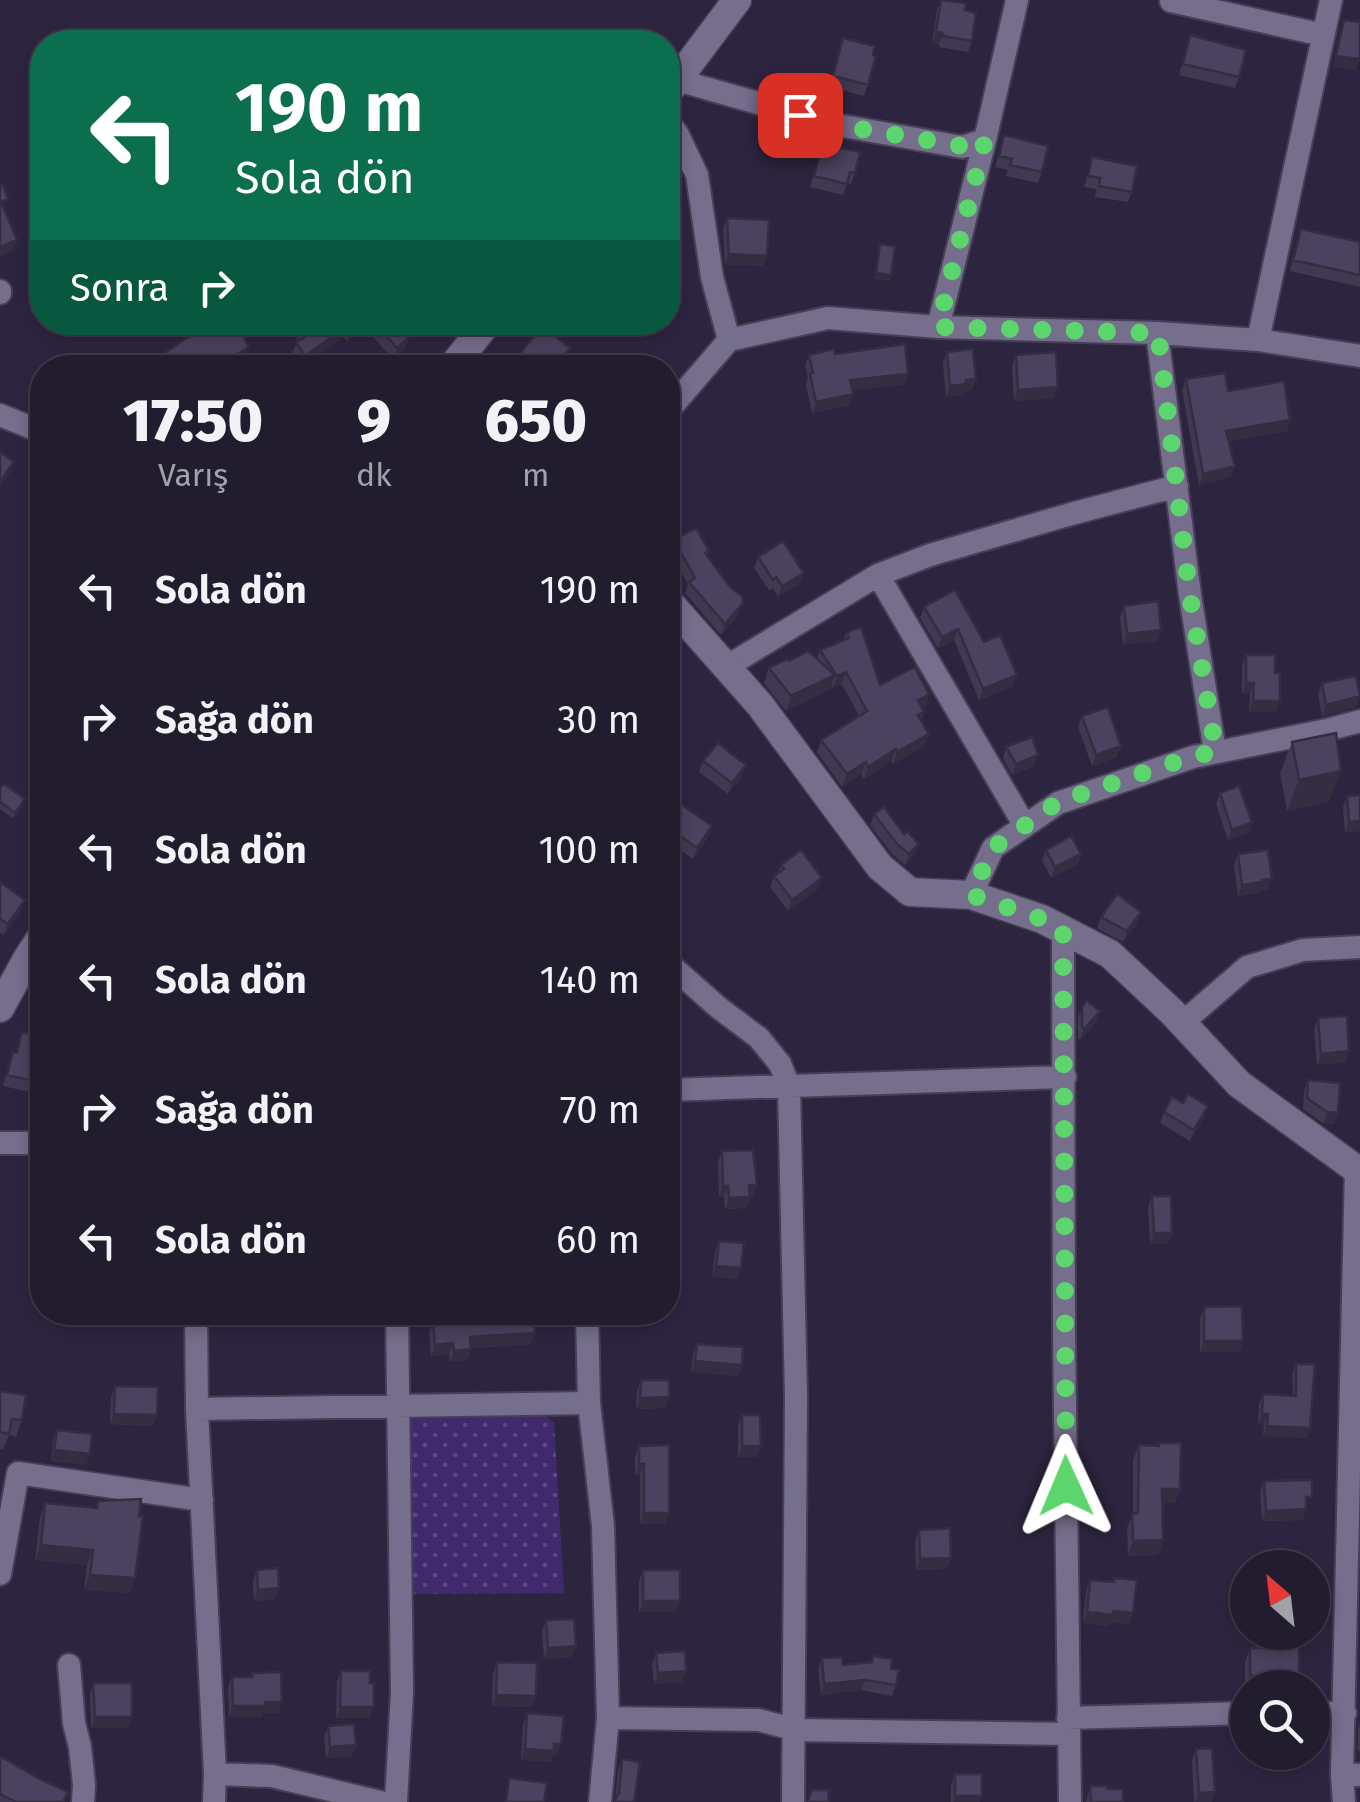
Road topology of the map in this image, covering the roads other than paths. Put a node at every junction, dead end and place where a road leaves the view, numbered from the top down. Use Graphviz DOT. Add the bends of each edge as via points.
graph roads {
  1 [pos="738,0"];
  2 [pos="1017,0"];
  3 [pos="1169,0"];
  4 [pos="1331,0"];
  5 [pos="1323,34"];
  6 [pos="680,76"];
  7 [pos="680,88"];
  8 [pos="680,139"];
  9 [pos="985,140"];
  10 [pos="938,327"];
  11 [pos="1158,333"];
  12 [pos="729,340"];
  13 [pos="1258,340"];
  14 [pos="1360,356"];
  15 [pos="680,398"];
  16 [pos="0,415"];
  17 [pos="30,427"];
  18 [pos="1177,486"];
  19 [pos="878,575"];
  20 [pos="680,615"];
  21 [pos="726,667"];
  22 [pos="1360,721"];
  23 [pos="1216,752"];
  24 [pos="1025,826"];
  25 [pos="971,895"];
  26 [pos="1063,930"];
  27 [pos="1360,947"];
  28 [pos="30,953"];
  29 [pos="680,974"];
  30 [pos="0,1008"];
  31 [pos="1182,1023"];
  32 [pos="1064,1077"];
  33 [pos="789,1086"];
  34 [pos="680,1090"];
  35 [pos="0,1142"];
  36 [pos="30,1143"];
  37 [pos="1358,1170"];
  38 [pos="196,1325"];
  39 [pos="397,1325"];
  40 [pos="587,1325"];
  41 [pos="589,1402"];
  42 [pos="397,1406"];
  43 [pos="198,1409"];
  44 [pos="202,1500"];
  45 [pos="0,1574"];
  46 [pos="69,1665"];
  47 [pos="1330,1713"];
  48 [pos="1345,1713"];
  49 [pos="1230,1714"];
  50 [pos="608,1718"];
  51 [pos="1068,1726"];
  52 [pos="796,1730"];
  53 [pos="215,1774"];
  54 [pos="1351,1774"];
  55 [pos="83,1802"];
  56 [pos="214,1802"];
  57 [pos="380,1802"];
  58 [pos="396,1802"];
  59 [pos="600,1802"];
  60 [pos="794,1802"];
  61 [pos="1070,1802"];
  62 [pos="1344,1802"];
  1 -- 6 [label="street"];
  2 -- 9 [label="street"];
  3 -- 5 [label="street"];
  4 -- 5 [label="street"];
  5 -- 13 [label="street"];
  7 -- 9 [label="street" via="832,124 962,146"];
  8 -- 12 [label="street" via="697,175"];
  9 -- 10 [label="street"];
  10 -- 11 [label="street"];
  10 -- 12 [label="street" via="828,318"];
  11 -- 13 [label="street"];
  11 -- 18 [label="street"];
  12 -- 15 [label="street"];
  13 -- 14 [label="street"];
  16 -- 17 [label="street"];
  18 -- 19 [label="street"];
  18 -- 23 [label="street"];
  19 -- 21 [label="street"];
  19 -- 24 [label="street"];
  20 -- 21 [label="street"];
  21 -- 25 [label="street" via="880,867 910,892"];
  22 -- 23 [label="street"];
  23 -- 24 [label="street" via="1058,802"];
  24 -- 25 [label="street" via="993,848"];
  25 -- 26 [label="street"];
  26 -- 31 [label="street" via="1110,954"];
  26 -- 32 [label="street"];
  27 -- 31 [label="street" via="1302,950 1248,967"];
  28 -- 30 [label="street"];
  29 -- 33 [label="street" via="758,1038"];
  31 -- 37 [label="street" via="1238,1084"];
  32 -- 33 [label="street"];
  32 -- 51 [label="street"];
  33 -- 34 [label="street"];
  33 -- 52 [label="street"];
  35 -- 36 [label="street"];
  37 -- 48 [label="street"];
  38 -- 43 [label="street"];
  39 -- 42 [label="street"];
  40 -- 41 [label="street"];
  41 -- 42 [label="street"];
  41 -- 50 [label="street" via="604,1526"];
  42 -- 43 [label="street"];
  42 -- 58 [label="street" via="402,1692"];
  43 -- 44 [label="street"];
  44 -- 45 [label="street" via="18,1472"];
  44 -- 53 [label="street"];
  46 -- 55 [label="street"];
  47 -- 48 [label="street"];
  48 -- 54 [label="street"];
  49 -- 51 [label="street"];
  50 -- 52 [label="street" via="759,1720"];
  50 -- 59 [label="street"];
  51 -- 52 [label="street"];
  51 -- 61 [label="street"];
  52 -- 60 [label="street"];
  53 -- 56 [label="street"];
  53 -- 57 [label="street" via="272,1776"];
  54 -- 62 [label="street"];
}
